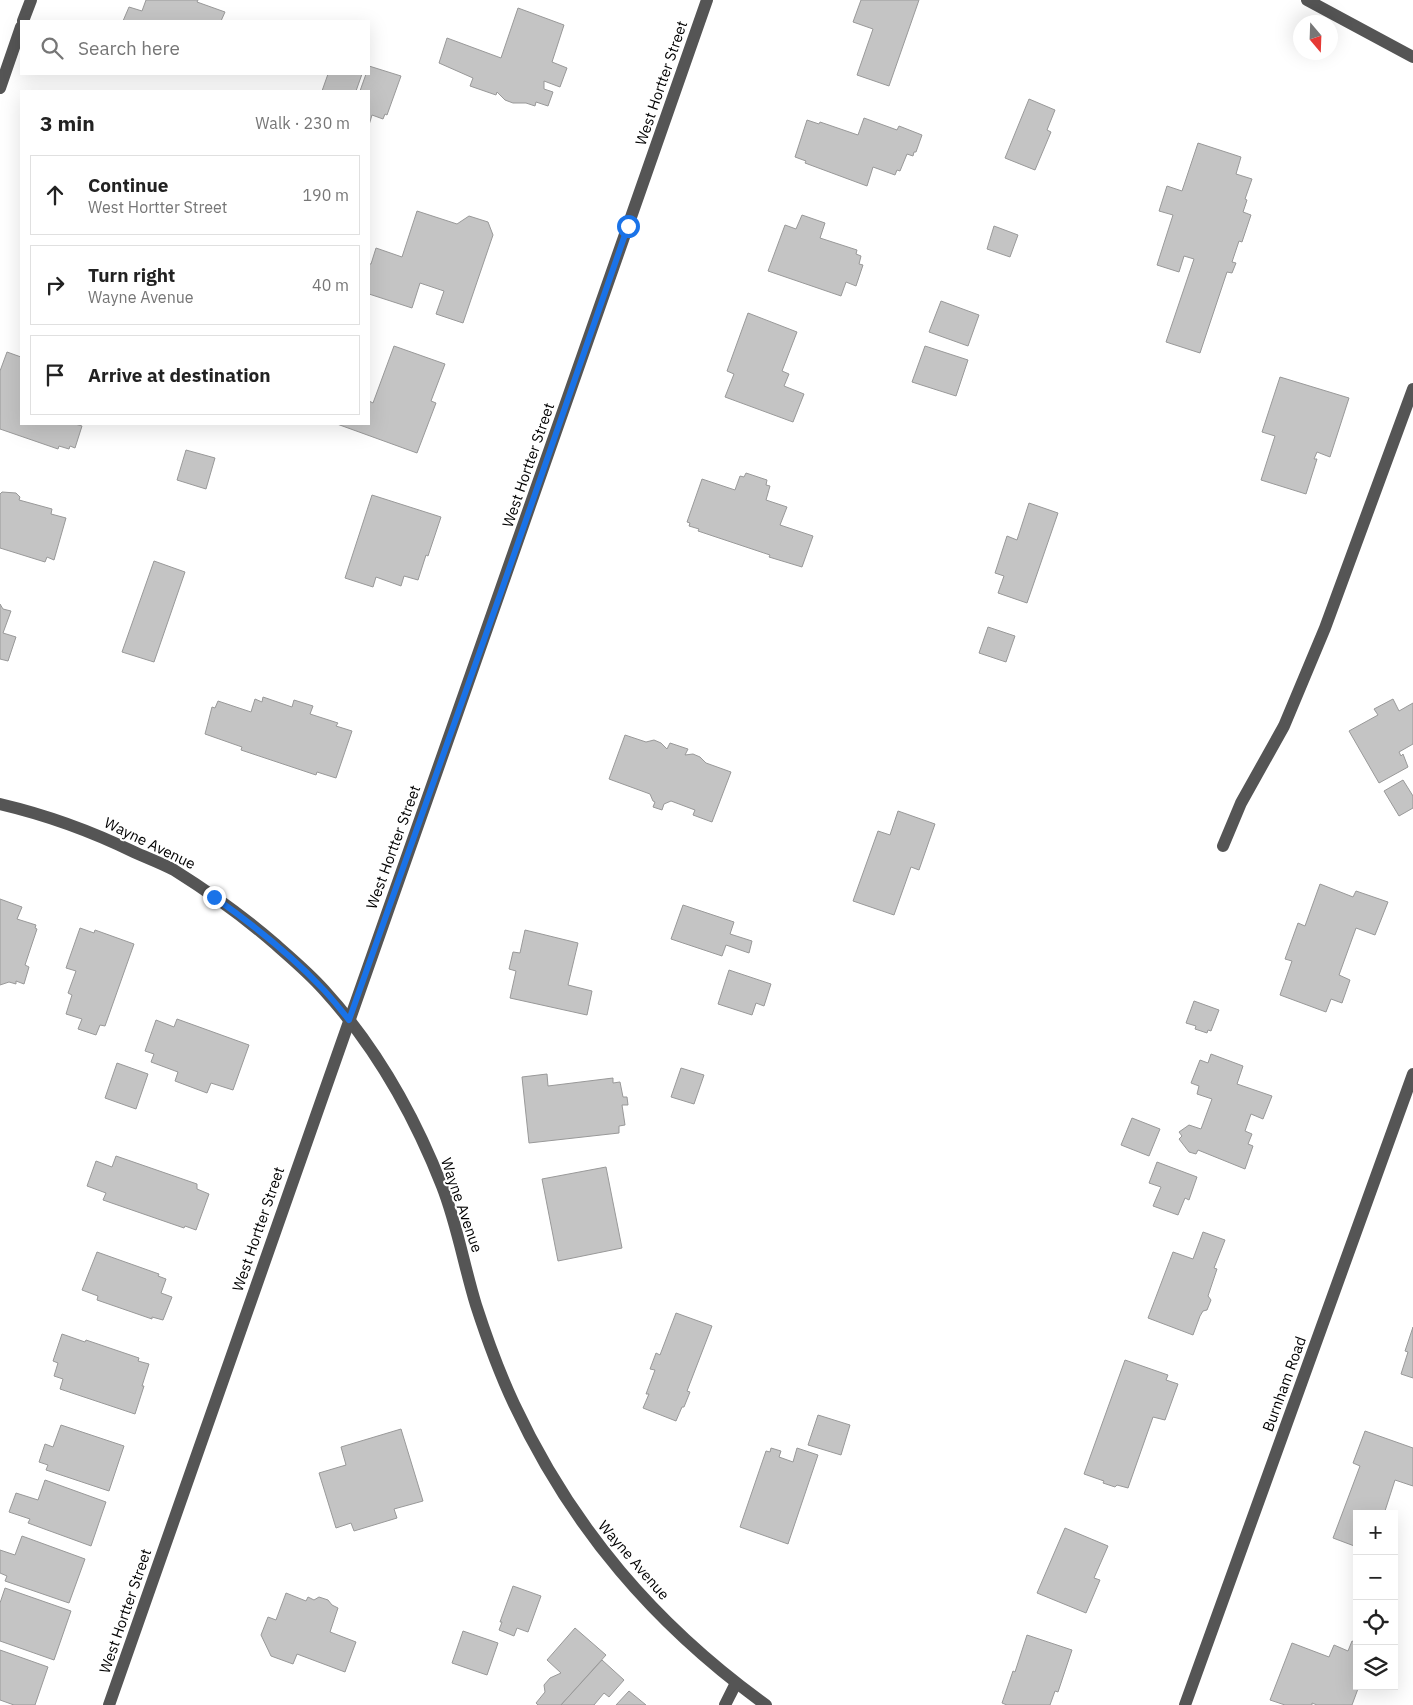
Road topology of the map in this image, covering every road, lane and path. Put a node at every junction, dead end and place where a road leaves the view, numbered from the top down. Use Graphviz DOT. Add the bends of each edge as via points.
graph roads {
  1 [pos="31,0"];
  2 [pos="707,0"];
  3 [pos="1307,0"];
  4 [pos="23,20"];
  5 [pos="20,30"];
  6 [pos="1413,57"];
  7 [pos="0,88"];
  8 [pos="1413,389"];
  9 [pos="0,804"];
  10 [pos="1223,846"];
  11 [pos="349,1020"];
  12 [pos="1413,1074"];
  13 [pos="736,1683"];
  14 [pos="109,1705"];
  15 [pos="725,1705"];
  16 [pos="766,1705"];
  17 [pos="1185,1705"];
  1 -- 4 [label="street"];
  2 -- 11 [label="street, West Hortter Street"];
  3 -- 6 [label="street"];
  5 -- 7 [label="street"];
  8 -- 10 [label="street" via="1325,628 1284,726 1241,803"];
  9 -- 11 [label="street, Wayne Avenue" via="76,826 171,869 252,924 323,988"];
  11 -- 13 [label="street, Wayne Avenue" via="417,1128 443,1188 492,1353 550,1474 614,1565 692,1646"];
  11 -- 14 [label="street, West Hortter Street"];
  12 -- 17 [label="street, Burnham Road"];
  13 -- 15 [label="street"];
  13 -- 16 [label="street, Wayne Avenue"];
}
